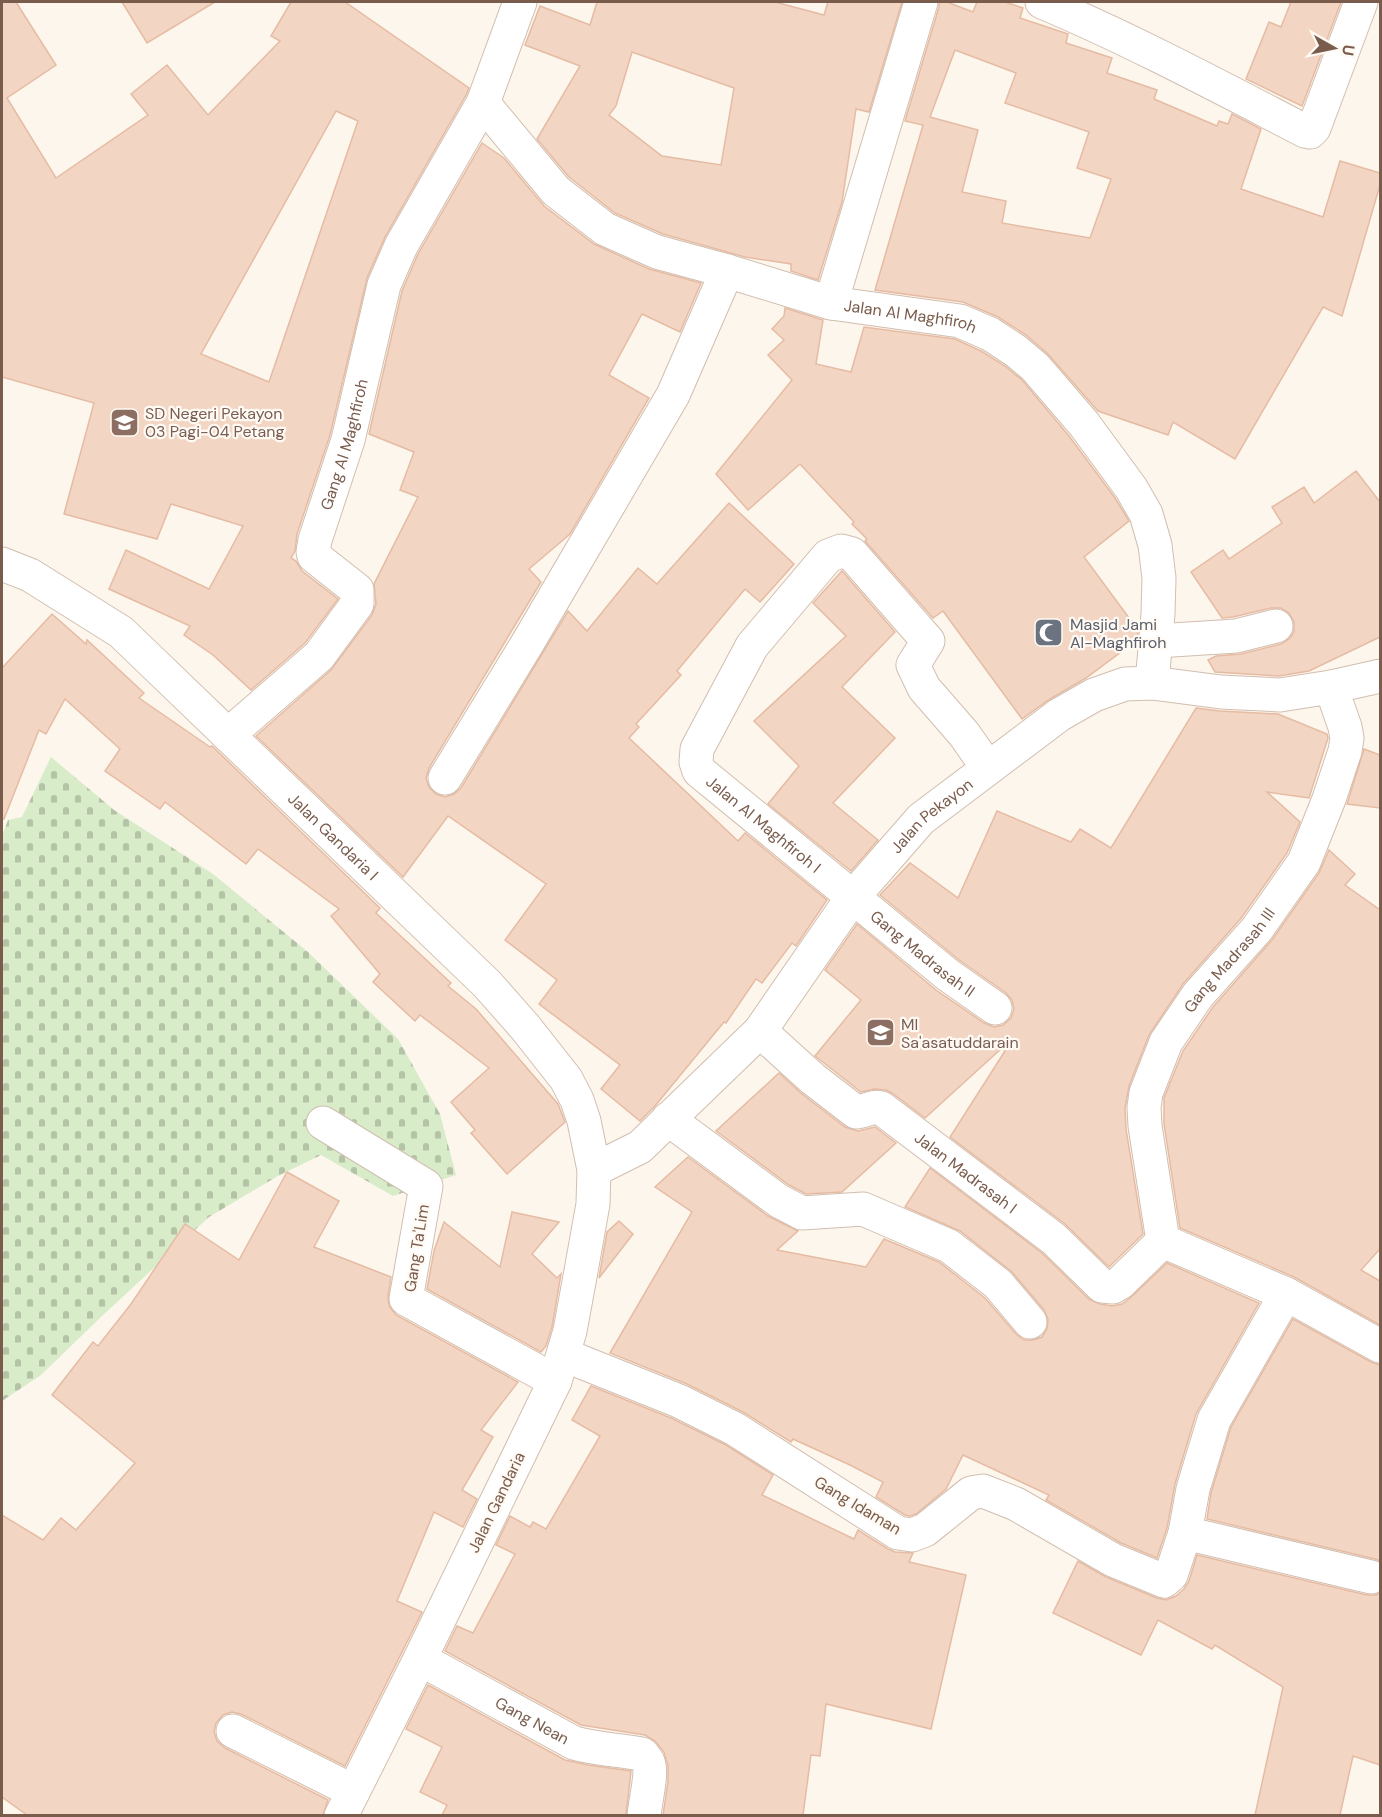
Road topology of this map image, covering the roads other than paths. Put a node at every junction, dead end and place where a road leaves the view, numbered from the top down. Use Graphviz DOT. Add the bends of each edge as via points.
graph roads {
  1 [pos="520,2"];
  2 [pos="921,2"];
  3 [pos="1042,2"];
  4 [pos="1361,2"];
  5 [pos="483,103"];
  6 [pos="727,271"];
  7 [pos="831,303"];
  8 [pos="2,564"];
  9 [pos="1276,626"];
  10 [pos="1156,641"];
  11 [pos="1380,676"];
  12 [pos="1152,683"];
  13 [pos="1330,687"];
  14 [pos="228,735"];
  15 [pos="988,768"];
  16 [pos="445,778"];
  17 [pos="852,898"];
  18 [pos="995,1008"];
  19 [pos="760,1031"];
  20 [pos="668,1119"];
  21 [pos="323,1123"];
  22 [pos="594,1170"];
  23 [pos="1163,1241"];
  24 [pos="1286,1294"];
  25 [pos="1029,1322"];
  26 [pos="1380,1346"];
  27 [pos="560,1368"];
  28 [pos="1185,1533"];
  29 [pos="1371,1577"];
  30 [pos="420,1659"];
  31 [pos="233,1731"];
  32 [pos="347,1803"];
  33 [pos="644,1815"];
  1 -- 5 [label="street"];
  2 -- 7 [label="street"];
  3 -- 4 [label="street" via="1310,132"];
  5 -- 6 [label="street, Jalan Al Maghfiroh" via="556,191 605,229 657,252"];
  5 -- 14 [label="street, Gang Al Maghfiroh" via="401,246 384,285 348,440 315,540 314,556 357,590 357,604 319,656"];
  6 -- 7 [label="street, Jalan Al Maghfiroh"];
  6 -- 16 [label="street" via="673,394"];
  7 -- 10 [label="street, Jalan Al Maghfiroh" via="960,321 990,334 1035,367 1084,424 1146,514 1159,578"];
  8 -- 14 [label="street, Jalan Gandaria I" via="30,575 121,632"];
  9 -- 10 [label="street" via="1236,636"];
  10 -- 12 [label="street, Jalan Al Maghfiroh"];
  11 -- 13 [label="street, Jalan Pekayon"];
  12 -- 13 [label="street, Jalan Pekayon" via="1251,695"];
  12 -- 15 [label="street, Jalan Pekayon" via="1125,684 1094,695 1059,715"];
  13 -- 23 [label="street, Gang Madrasah III" via="1347,738 1304,862 1257,929 1198,995 1166,1042 1146,1093 1145,1126"];
  14 -- 22 [label="street, Jalan Gandaria I" via="487,984 525,1027 566,1079 577,1100"];
  15 -- 17 [label="street, Jalan Pekayon" via="921,819"];
  15 -- 17 [label="street, Jalan Al Maghfiroh I" via="924,688 913,665 928,640 852,554 841,551 828,556 752,646 697,749 696,762 699,771"];
  17 -- 18 [label="street, Gang Madrasah II"];
  17 -- 19 [label="street, Jalan Pekayon"];
  19 -- 20 [label="street, Jalan Pekayon"];
  19 -- 23 [label="street, Jalan Madrasah I" via="813,1080 856,1112 881,1108 1054,1239 1097,1284 1113,1287 1120,1283"];
  20 -- 22 [label="street, Jalan Pekayon" via="640,1147"];
  20 -- 25 [label="street" via="779,1201 802,1213 863,1209 949,1246 998,1284"];
  21 -- 27 [label="street, Gang Ta'Lim" via="426,1186 406,1299"];
  22 -- 27 [label="street, Jalan Gandaria" via="591,1215"];
  23 -- 24 [label="street"];
  24 -- 26 [label="street"];
  24 -- 28 [label="street" via="1214,1420 1193,1489"];
  27 -- 28 [label="street, Gang Idaman" via="679,1401 735,1429 898,1533 912,1535 925,1530 971,1493 983,1491 1016,1504 1113,1560 1164,1581 1170,1575"];
  27 -- 30 [label="street, Jalan Gandaria"];
  28 -- 29 [label="street"];
  30 -- 32 [label="street, Jalan Gandaria"];
  30 -- 33 [label="street, Gang Nean" via="574,1743 642,1754 651,1774"];
  31 -- 32 [label="street"];
}
